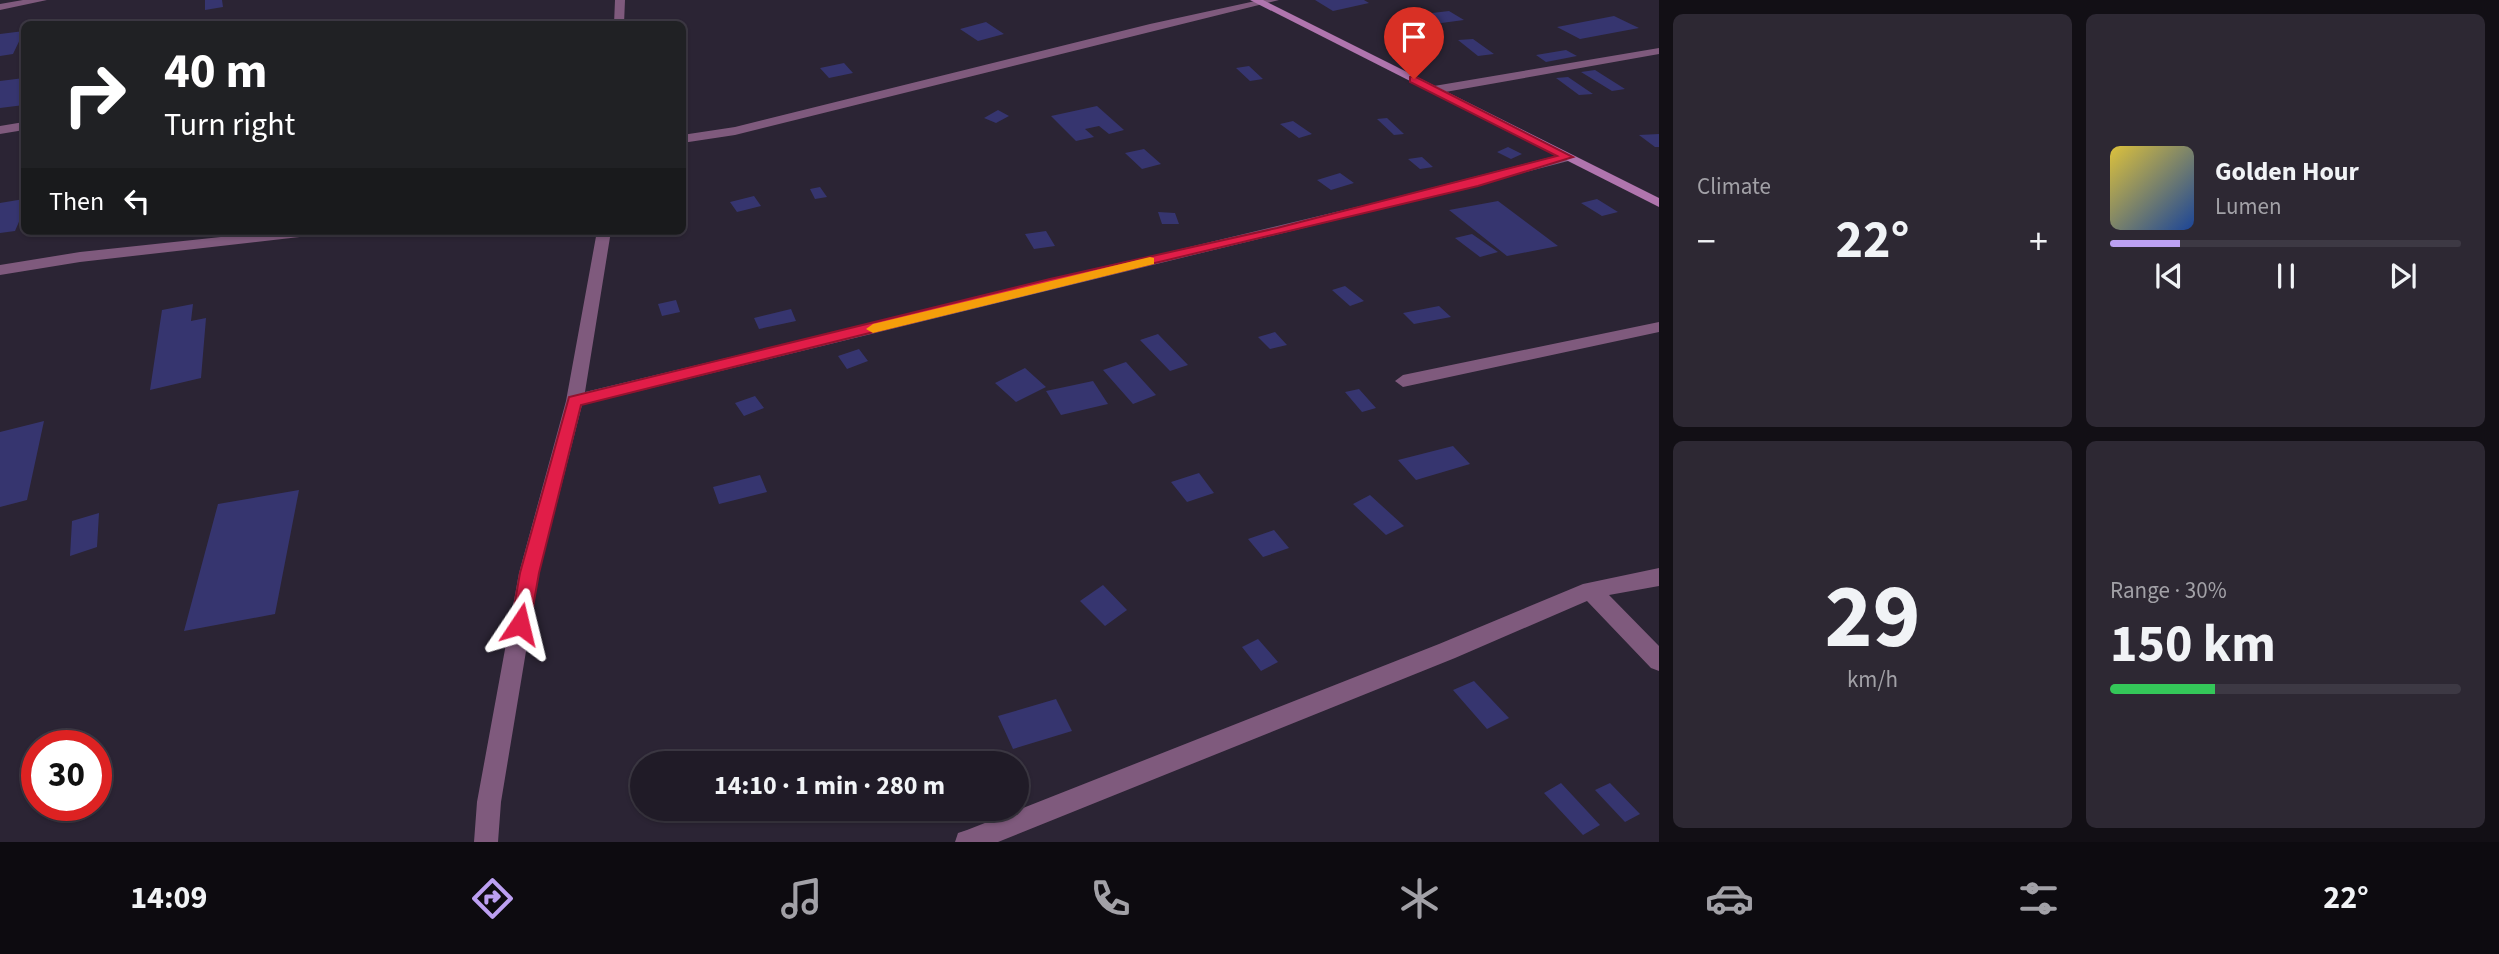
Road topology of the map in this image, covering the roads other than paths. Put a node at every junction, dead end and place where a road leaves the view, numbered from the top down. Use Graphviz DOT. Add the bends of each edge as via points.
graph roads {
  1 [pos="42,0"];
  2 [pos="620,0"];
  3 [pos="1264,1"];
  4 [pos="0,7"];
  5 [pos="619,21"];
  6 [pos="1659,51"];
  7 [pos="1434,90"];
  8 [pos="21,126"];
  9 [pos="0,130"];
  10 [pos="686,138"];
  11 [pos="1567,157"];
  12 [pos="1659,203"];
  13 [pos="281,235"];
  14 [pos="603,235"];
  15 [pos="0,270"];
  16 [pos="1659,327"];
  17 [pos="1403,381"];
  18 [pos="575,401"];
  19 [pos="1659,577"];
  20 [pos="1590,590"];
  21 [pos="1659,661"];
  22 [pos="486,842"];
  23 [pos="967,842"];
  1 -- 4 [label="street"];
  2 -- 5 [label="street"];
  3 -- 7 [label="street"];
  3 -- 10 [label="street" via="735,131"];
  6 -- 7 [label="street"];
  7 -- 11 [label="street"];
  8 -- 9 [label="street"];
  11 -- 12 [label="street"];
  11 -- 18 [label="street" via="1277,232"];
  13 -- 15 [label="street"];
  14 -- 18 [label="street"];
  16 -- 17 [label="street"];
  18 -- 22 [label="street" via="529,573"];
  19 -- 20 [label="street"];
  20 -- 21 [label="street"];
  20 -- 23 [label="street"];
}
